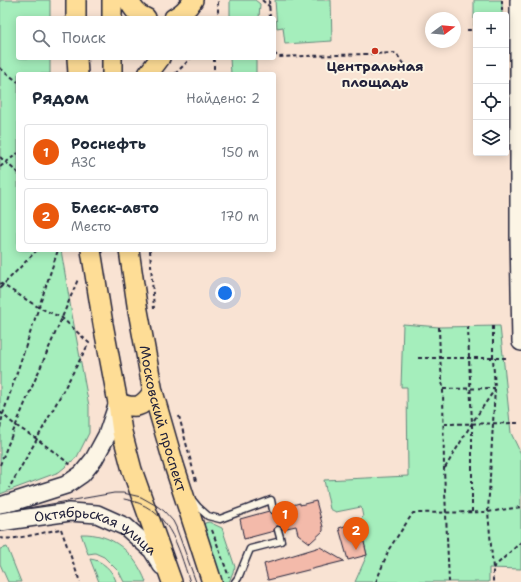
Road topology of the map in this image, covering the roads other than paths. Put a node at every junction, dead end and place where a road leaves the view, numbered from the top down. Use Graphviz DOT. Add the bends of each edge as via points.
graph roads {
  1 [pos="76,0"];
  2 [pos="112,0"];
  3 [pos="128,0"];
  4 [pos="193,0"];
  5 [pos="203,0"];
  6 [pos="519,0"];
  7 [pos="76,16"];
  8 [pos="112,16"];
  9 [pos="141,16"];
  10 [pos="178,16"];
  11 [pos="194,16"];
  12 [pos="77,60"];
  13 [pos="112,60"];
  14 [pos="158,60"];
  15 [pos="78,72"];
  16 [pos="112,72"];
  17 [pos="150,72"];
  18 [pos="520,236"];
  19 [pos="91,252"];
  20 [pos="129,252"];
  21 [pos="521,342"];
  22 [pos="153,392"];
  23 [pos="118,402"];
  24 [pos="174,465"];
  25 [pos="0,506"];
  26 [pos="273,510"];
  27 [pos="0,522"];
  28 [pos="278,530"];
  29 [pos="171,582"];
  30 [pos="212,582"];
  31 [pos="235,582"];
  1 -- 7 [label="main road"];
  2 -- 8 [label="main road"];
  3 -- 9 [label="main road"];
  4 -- 10 [label="main road"];
  5 -- 11 [label="main road"];
  6 -- 18 [label="main road"];
  12 -- 15 [label="main road"];
  13 -- 16 [label="main road"];
  14 -- 17 [label="main road"];
  18 -- 21 [label="main road"];
  19 -- 23 [label="main road"];
  20 -- 22 [label="main road, Московский проспект"];
  22 -- 23 [label="main road" via="141,405 135,407"];
  22 -- 24 [label="main road, Московский проспект"];
  23 -- 25 [label="main road, Октябрьская улица" via="108,435 82,474 66,485"];
  23 -- 29 [label="main road" via="122,432 132,468"];
  24 -- 26 [label="lane" via="192,499 208,516 220,519 271,500"];
  24 -- 30 [label="main road, Московский проспект"];
  27 -- 29 [label="main road, Октябрьская улица" via="70,512 97,514 126,527 152,550"];
  28 -- 31 [label="lane" via="281,541 250,550"];
}
